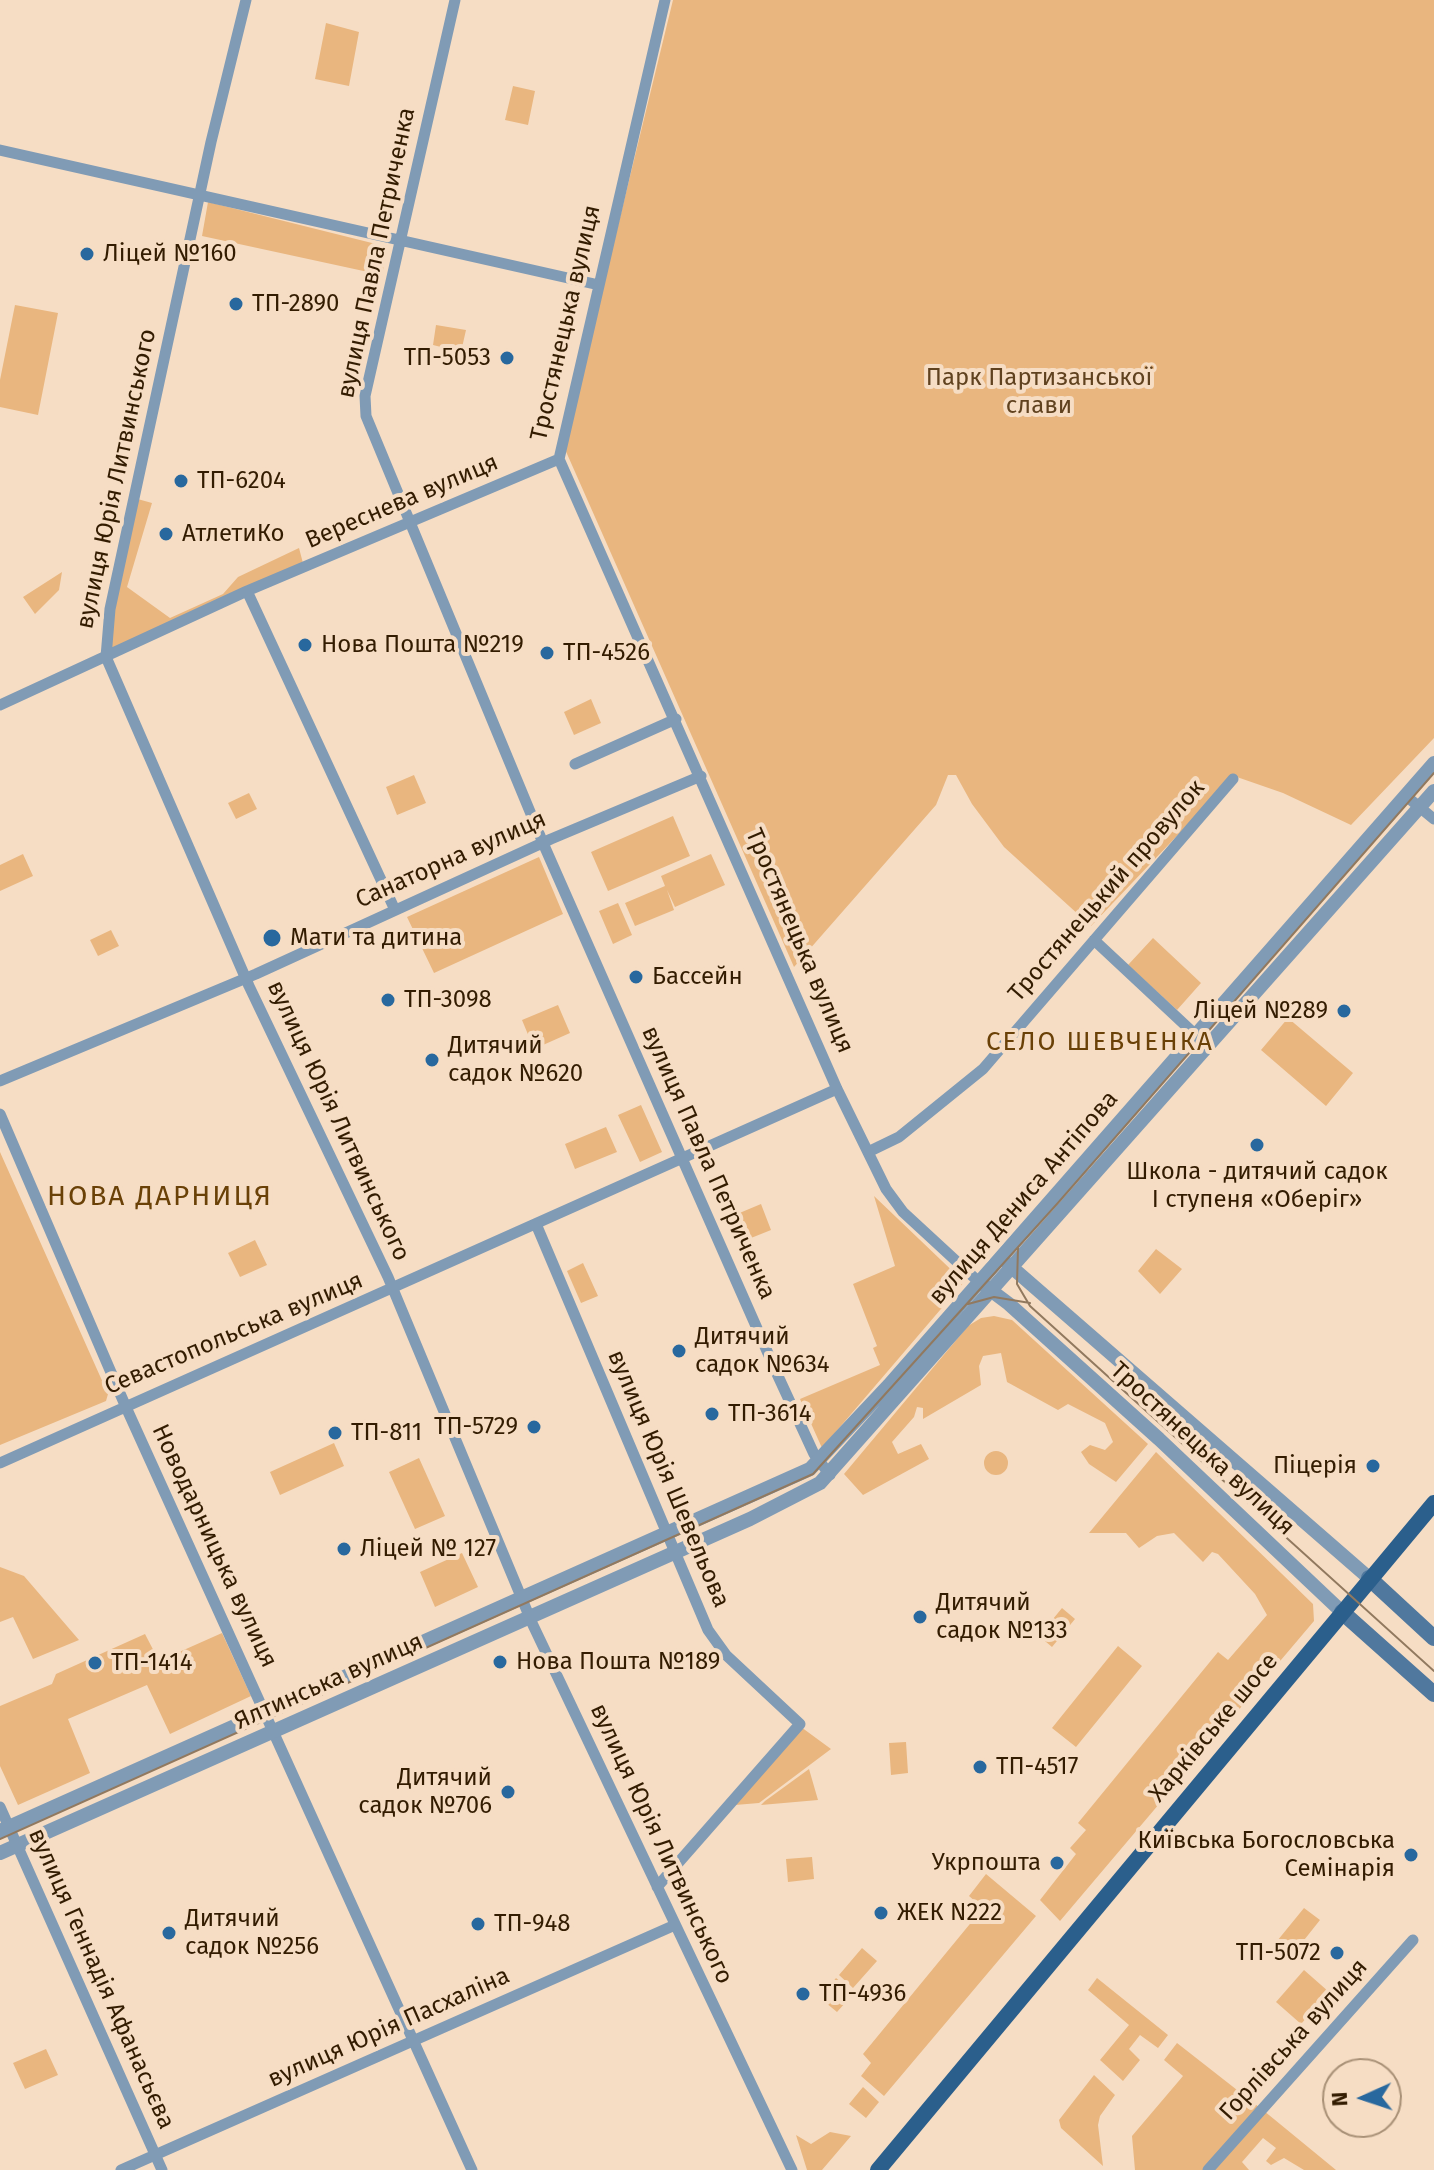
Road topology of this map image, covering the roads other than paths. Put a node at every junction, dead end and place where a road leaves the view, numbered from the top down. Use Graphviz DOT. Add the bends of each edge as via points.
graph roads {
  1 [pos="246,0"];
  2 [pos="455,0"];
  3 [pos="665,0"];
  4 [pos="0,150"];
  5 [pos="200,192"];
  6 [pos="400,241"];
  7 [pos="599,285"];
  8 [pos="559,459"];
  9 [pos="408,523"];
  10 [pos="247,591"];
  11 [pos="106,657"];
  12 [pos="0,705"];
  13 [pos="676,719"];
  14 [pos="1434,763"];
  15 [pos="575,764"];
  16 [pos="701,776"];
  17 [pos="1233,779"];
  18 [pos="1434,791"];
  19 [pos="1406,796"];
  20 [pos="1420,807"];
  21 [pos="1434,819"];
  22 [pos="543,843"];
  23 [pos="395,910"];
  24 [pos="1094,940"];
  25 [pos="245,978"];
  26 [pos="1196,1036"];
  27 [pos="1209,1048"];
  28 [pos="0,1081"];
  29 [pos="837,1089"];
  30 [pos="0,1114"];
  31 [pos="868,1152"];
  32 [pos="682,1157"];
  33 [pos="536,1224"];
  34 [pos="1001,1258"];
  35 [pos="1014,1268"];
  36 [pos="980,1283"];
  37 [pos="393,1290"];
  38 [pos="993,1292"];
  39 [pos="125,1405"];
  40 [pos="819,1462"];
  41 [pos="0,1463"];
  42 [pos="830,1475"];
  43 [pos="1434,1503"];
  44 [pos="668,1533"];
  45 [pos="676,1552"];
  46 [pos="1369,1578"];
  47 [pos="522,1599"];
  48 [pos="1342,1612"];
  49 [pos="530,1616"];
  50 [pos="1434,1638"];
  51 [pos="1434,1694"];
  52 [pos="265,1713"];
  53 [pos="274,1731"];
  54 [pos="0,1807"];
  55 [pos="5,1829"];
  56 [pos="18,1845"];
  57 [pos="0,1853"];
  58 [pos="657,1887"];
  59 [pos="675,1925"];
  60 [pos="1413,1940"];
  61 [pos="414,2041"];
  62 [pos="155,2154"];
  63 [pos="121,2170"];
  64 [pos="162,2170"];
  65 [pos="472,2170"];
  66 [pos="792,2170"];
  67 [pos="878,2170"];
  68 [pos="1208,2170"];
  1 -- 5 [label="street, вулиця Юрія Литвинського"];
  2 -- 6 [label="street, вулиця Павла Петриченка"];
  3 -- 7 [label="street, Тростянецька вулиця"];
  4 -- 5 [label="street"];
  5 -- 6 [label="street"];
  5 -- 11 [label="street, вулиця Юрія Литвинського" via="110,609"];
  6 -- 7 [label="street"];
  6 -- 9 [label="street, вулиця Павла Петриченка" via="365,396 372,436"];
  7 -- 8 [label="street, Тростянецька вулиця"];
  8 -- 9 [label="street, Вереснева вулиця"];
  8 -- 13 [label="street, Тростянецька вулиця"];
  9 -- 10 [label="street, Вереснева вулиця"];
  9 -- 22 [label="street, вулиця Павла Петриченка"];
  10 -- 11 [label="street, Вереснева вулиця"];
  10 -- 23 [label="street"];
  11 -- 12 [label="street, Вереснева вулиця"];
  11 -- 25 [label="street, вулиця Юрія Литвинського"];
  13 -- 15 [label="street"];
  13 -- 16 [label="street, Тростянецька вулиця"];
  14 -- 19 [label="street, вулиця Дениса Антіпова"];
  16 -- 22 [label="street, Санаторна вулиця"];
  16 -- 29 [label="street, Тростянецька вулиця"];
  17 -- 24 [label="street, Тростянецький провулок"];
  18 -- 20 [label="street, вулиця Дениса Антіпова"];
  19 -- 20 [label="street"];
  19 -- 26 [label="street, вулиця Дениса Антіпова"];
  20 -- 21 [label="street"];
  20 -- 27 [label="street, вулиця Дениса Антіпова"];
  22 -- 23 [label="street, Санаторна вулиця"];
  22 -- 32 [label="street, вулиця Павла Петриченка"];
  23 -- 25 [label="street, Санаторна вулиця"];
  24 -- 26 [label="street"];
  24 -- 31 [label="street, Тростянецький провулок" via="983,1069 899,1137"];
  25 -- 28 [label="street, Санаторна вулиця"];
  25 -- 37 [label="street, вулиця Юрія Литвинського"];
  26 -- 27 [label="street"];
  26 -- 34 [label="street, вулиця Дениса Антіпова"];
  27 -- 35 [label="street, вулиця Дениса Антіпова"];
  29 -- 31 [label="street, Тростянецька вулиця"];
  29 -- 32 [label="street, Севастопольська вулиця"];
  30 -- 39 [label="street, Новодарницька вулиця"];
  31 -- 36 [label="street, Тростянецька вулиця" via="903,1212"];
  32 -- 33 [label="street, Севастопольська вулиця"];
  32 -- 40 [label="street, вулиця Павла Петриченка"];
  33 -- 37 [label="street, Севастопольська вулиця"];
  33 -- 44 [label="street, вулиця Юрія Шевельова"];
  34 -- 35 [label="street, Тростянецька вулиця"];
  34 -- 36 [label="street, вулиця Дениса Антіпова"];
  35 -- 38 [label="street, вулиця Дениса Антіпова"];
  35 -- 46 [label="street, Тростянецька вулиця"];
  36 -- 38 [label="street, Тростянецька вулиця"];
  36 -- 40 [label="street, вулиця Дениса Антіпова"];
  37 -- 39 [label="street, Севастопольська вулиця"];
  37 -- 47 [label="street, вулиця Юрія Литвинського"];
  38 -- 42 [label="street, вулиця Дениса Антіпова"];
  38 -- 48 [label="street, Тростянецька вулиця"];
  39 -- 41 [label="street, Севастопольська вулиця"];
  39 -- 52 [label="street, Новодарницька вулиця"];
  40 -- 42 [label="street, вулиця Павла Петриченка"];
  40 -- 44 [label="street, вулиця Дениса Антіпова"];
  42 -- 45 [label="street, вулиця Дениса Антіпова" via="805,1492"];
  43 -- 46 [label="main road, Харківське шосе"];
  44 -- 45 [label="street, вулиця Юрія Шевельова"];
  44 -- 47 [label="street, Ялтинська вулиця"];
  45 -- 49 [label="street, Ялтинська вулиця"];
  45 -- 58 [label="street, вулиця Юрія Шевельова" via="708,1630 726,1655 800,1724"];
  46 -- 48 [label="main road, Харківське шосе"];
  46 -- 50 [label="main road, Тростянецька вулиця"];
  47 -- 49 [label="street, вулиця Юрія Литвинського"];
  47 -- 52 [label="street, Ялтинська вулиця"];
  48 -- 51 [label="main road, Тростянецька вулиця"];
  48 -- 67 [label="main road, Харківське шосе"];
  49 -- 53 [label="street, Ялтинська вулиця"];
  49 -- 58 [label="street, вулиця Юрія Литвинського"];
  52 -- 53 [label="street, Новодарницька вулиця"];
  52 -- 55 [label="street, Ялтинська вулиця"];
  53 -- 56 [label="street, Ялтинська вулиця"];
  53 -- 61 [label="street, Новодарницька вулиця"];
  54 -- 55 [label="street, вулиця Геннадія Афанасьєва"];
  55 -- 56 [label="street, вулиця Геннадія Афанасьєва"];
  56 -- 57 [label="street, Ялтинська вулиця"];
  56 -- 62 [label="street, вулиця Геннадія Афанасьєва"];
  58 -- 59 [label="street, вулиця Юрія Литвинського"];
  59 -- 61 [label="street, вулиця Юрія Пасхаліна"];
  59 -- 66 [label="street, вулиця Юрія Литвинського"];
  60 -- 68 [label="street, Горлівська вулиця"];
  61 -- 62 [label="street, вулиця Юрія Пасхаліна"];
  61 -- 65 [label="street, Новодарницька вулиця"];
  62 -- 63 [label="street, вулиця Юрія Пасхаліна"];
  62 -- 64 [label="street, вулиця Геннадія Афанасьєва"];
}
